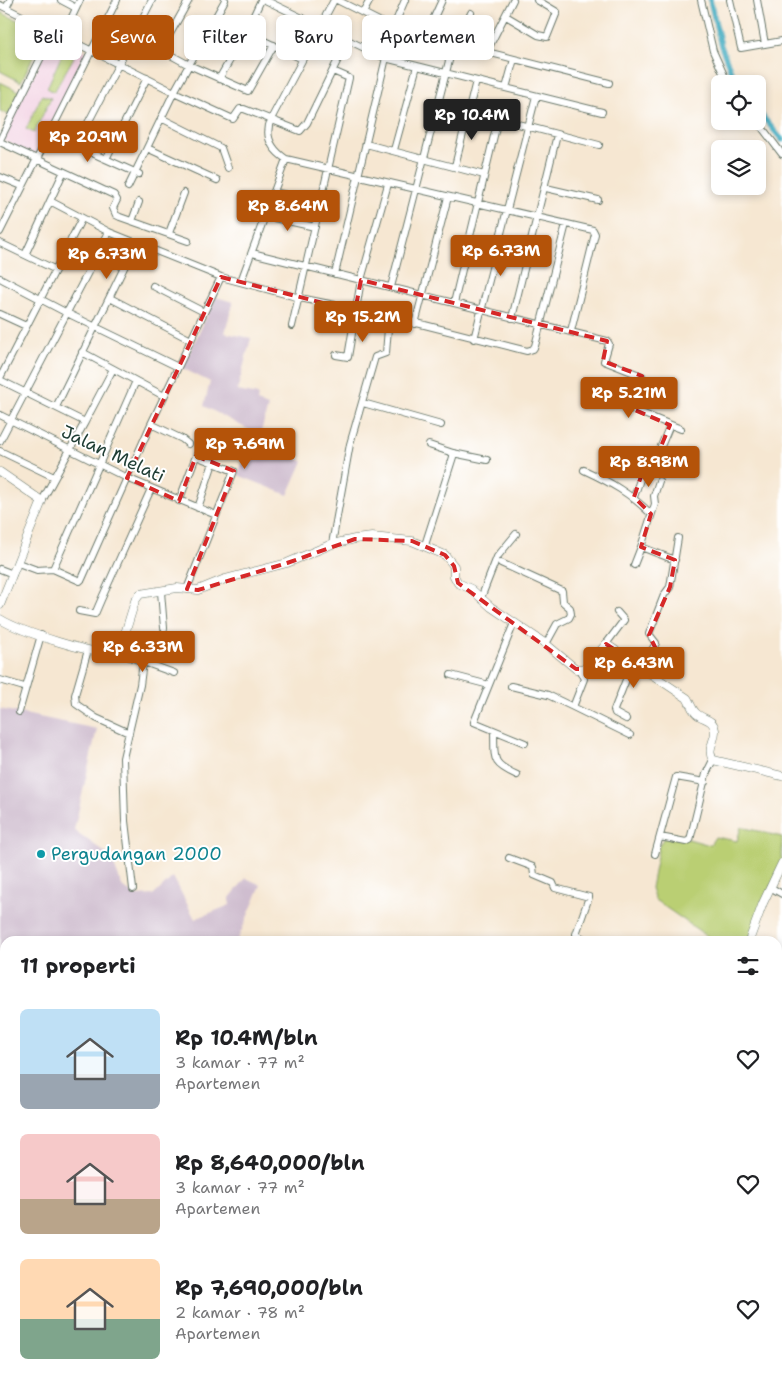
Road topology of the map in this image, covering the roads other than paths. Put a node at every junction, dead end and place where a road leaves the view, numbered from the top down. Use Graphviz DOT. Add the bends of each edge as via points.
graph roads {
  1 [pos="10,0"];
  2 [pos="61,0"];
  3 [pos="80,0"];
  4 [pos="117,0"];
  5 [pos="152,0"];
  6 [pos="189,0"];
  7 [pos="225,0"];
  8 [pos="261,0"];
  9 [pos="265,0"];
  10 [pos="335,0"];
  11 [pos="370,0"];
  12 [pos="405,0"];
  13 [pos="442,0"];
  14 [pos="513,0"];
  15 [pos="537,0"];
  16 [pos="701,0"];
  17 [pos="730,0"];
  18 [pos="757,0"];
  19 [pos="3,6"];
  20 [pos="76,8"];
  21 [pos="364,13"];
  22 [pos="21,15"];
  23 [pos="73,15"];
  24 [pos="144,15"];
  25 [pos="254,15"];
  26 [pos="293,15"];
  27 [pos="326,15"];
  28 [pos="368,15"];
  29 [pos="399,15"];
  30 [pos="435,15"];
  31 [pos="506,16"];
  32 [pos="174,27"];
  33 [pos="494,38"];
  34 [pos="266,41"];
  35 [pos="782,41"];
  36 [pos="766,44"];
  37 [pos="274,45"];
  38 [pos="82,46"];
  39 [pos="91,51"];
  40 [pos="494,53"];
  41 [pos="174,57"];
  42 [pos="514,59"];
  43 [pos="40,60"];
  44 [pos="120,60"];
  45 [pos="230,60"];
  46 [pos="302,60"];
  47 [pos="338,60"];
  48 [pos="385,60"];
  49 [pos="393,60"];
  50 [pos="450,60"];
  51 [pos="118,64"];
  52 [pos="189,65"];
  53 [pos="417,66"];
  54 [pos="333,71"];
  55 [pos="445,74"];
  56 [pos="724,75"];
  57 [pos="147,78"];
  58 [pos="219,79"];
  59 [pos="476,81"];
  60 [pos="609,83"];
  61 [pos="506,88"];
  62 [pos="174,92"];
  63 [pos="536,96"];
  64 [pos="468,111"];
  65 [pos="602,112"];
  66 [pos="161,118"];
  67 [pos="272,119"];
  68 [pos="498,119"];
  69 [pos="528,128"];
  70 [pos="763,130"];
  71 [pos="50,134"];
  72 [pos="557,135"];
  73 [pos="0,141"];
  74 [pos="366,144"];
  75 [pos="599,145"];
  76 [pos="76,146"];
  77 [pos="147,148"];
  78 [pos="394,150"];
  79 [pos="782,154"];
  80 [pos="424,158"];
  81 [pos="106,159"];
  82 [pos="286,159"];
  83 [pos="36,160"];
  84 [pos="456,166"];
  85 [pos="228,168"];
  86 [pos="328,170"];
  87 [pos="63,173"];
  88 [pos="137,173"];
  89 [pos="484,175"];
  90 [pos="0,177"];
  91 [pos="358,177"];
  92 [pos="217,180"];
  93 [pos="388,184"];
  94 [pos="22,186"];
  95 [pos="128,187"];
  96 [pos="546,188"];
  97 [pos="417,191"];
  98 [pos="274,192"];
  99 [pos="184,193"];
  100 [pos="448,197"];
  101 [pos="598,200"];
  102 [pos="50,201"];
  103 [pos="138,202"];
  104 [pos="320,203"];
  105 [pos="477,204"];
  106 [pos="508,210"];
  107 [pos="265,216"];
  108 [pos="82,218"];
  109 [pos="538,218"];
  110 [pos="132,221"];
  111 [pos="566,224"];
  112 [pos="315,227"];
  113 [pos="0,232"];
  114 [pos="109,232"];
  115 [pos="169,233"];
  116 [pos="188,241"];
  117 [pos="0,243"];
  118 [pos="136,243"];
  119 [pos="25,254"];
  120 [pos="252,254"];
  121 [pos="306,268"];
  122 [pos="54,269"];
  123 [pos="335,274"];
  124 [pos="221,277"];
  125 [pos="0,278"];
  126 [pos="361,280"];
  127 [pos="241,281"];
  128 [pos="153,286"];
  129 [pos="391,287"];
  130 [pos="422,294"];
  131 [pos="40,298"];
  132 [pos="110,298"];
  133 [pos="300,298"];
  134 [pos="454,303"];
  135 [pos="482,309"];
  136 [pos="355,311"];
  137 [pos="204,312"];
  138 [pos="0,314"];
  139 [pos="67,314"];
  140 [pos="389,316"];
  141 [pos="512,318"];
  142 [pos="415,324"];
  143 [pos="541,324"];
  144 [pos="26,326"];
  145 [pos="96,326"];
  146 [pos="292,326"];
  147 [pos="571,330"];
  148 [pos="474,339"];
  149 [pos="191,340"];
  150 [pos="82,352"];
  151 [pos="336,355"];
  152 [pos="178,367"];
  153 [pos="113,369"];
  154 [pos="0,379"];
  155 [pos="136,381"];
  156 [pos="26,393"];
  157 [pos="164,396"];
  158 [pos="363,403"];
  159 [pos="56,407"];
  160 [pos="0,416"];
  161 [pos="11,421"];
  162 [pos="85,422"];
  163 [pos="151,424"];
  164 [pos="441,425"];
  165 [pos="670,425"];
  166 [pos="681,429"];
  167 [pos="0,441"];
  168 [pos="188,444"];
  169 [pos="429,445"];
  170 [pos="69,450"];
  171 [pos="0,451"];
  172 [pos="453,453"];
  173 [pos="487,460"];
  174 [pos="213,463"];
  175 [pos="98,464"];
  176 [pos="584,470"];
  177 [pos="0,472"];
  178 [pos="54,477"];
  179 [pos="127,478"];
  180 [pos="659,481"];
  181 [pos="152,489"];
  182 [pos="634,497"];
  183 [pos="42,501"];
  184 [pos="179,501"];
  185 [pos="198,508"];
  186 [pos="651,514"];
  187 [pos="216,515"];
  188 [pos="516,534"];
  189 [pos="678,538"];
  190 [pos="332,544"];
  191 [pos="425,544"];
  192 [pos="641,547"];
  193 [pos="675,560"];
  194 [pos="18,563"];
  195 [pos="501,563"];
  196 [pos="634,565"];
  197 [pos="0,569"];
  198 [pos="53,569"];
  199 [pos="13,574"];
  200 [pos="187,589"];
  201 [pos="161,592"];
  202 [pos="481,598"];
  203 [pos="0,605"];
  204 [pos="79,611"];
  205 [pos="616,612"];
  206 [pos="0,619"];
  207 [pos="514,622"];
  208 [pos="164,628"];
  209 [pos="41,635"];
  210 [pos="546,644"];
  211 [pos="606,644"];
  212 [pos="88,650"];
  213 [pos="119,654"];
  214 [pos="143,662"];
  215 [pos="633,662"];
  216 [pos="642,667"];
  217 [pos="580,671"];
  218 [pos="174,673"];
  219 [pos="451,675"];
  220 [pos="0,680"];
  221 [pos="489,685"];
  222 [pos="511,686"];
  223 [pos="24,687"];
  224 [pos="573,707"];
  225 [pos="19,712"];
  226 [pos="626,719"];
  227 [pos="494,732"];
  228 [pos="129,733"];
  229 [pos="630,735"];
  230 [pos="525,743"];
  231 [pos="713,760"];
  232 [pos="517,775"];
  233 [pos="782,776"];
  234 [pos="705,782"];
  235 [pos="660,837"];
  236 [pos="655,854"];
  237 [pos="509,858"];
  238 [pos="782,863"];
  239 [pos="770,888"];
  240 [pos="133,890"];
  241 [pos="782,894"];
  242 [pos="579,936"];
  243 [pos="751,936"];
  244 [pos="782,1154"];
  245 [pos="782,1164"];
  1 -- 19 [label="street"];
  2 -- 20 [label="street"];
  3 -- 20 [label="street"];
  4 -- 39 [label="street"];
  5 -- 24 [label="street"];
  6 -- 32 [label="street"];
  7 -- 52 [label="street"];
  8 -- 25 [label="street"];
  9 -- 26 [label="street"];
  10 -- 21 [label="street"];
  10 -- 27 [label="street"];
  11 -- 21 [label="street"];
  12 -- 29 [label="street"];
  13 -- 30 [label="street"];
  14 -- 31 [label="street"];
  15 -- 31 [label="street" via="556,12 547,37"];
  16 -- 56 [label="street" via="713,51"];
  17 -- 36 [label="street" via="739,45 744,48"];
  18 -- 36 [label="street"];
  19 -- 22 [label="street"];
  20 -- 23 [label="street"];
  21 -- 28 [label="street"];
  31 -- 33 [label="street"];
  34 -- 37 [label="street"];
  35 -- 36 [label="street"];
  37 -- 58 [label="street" via="248,91"];
  38 -- 39 [label="street"];
  39 -- 51 [label="street"];
  39 -- 71 [label="street"];
  40 -- 42 [label="street"];
  41 -- 52 [label="street"];
  42 -- 60 [label="street"];
  42 -- 61 [label="street"];
  43 -- 73 [label="street"];
  44 -- 51 [label="street"];
  45 -- 58 [label="street"];
  46 -- 67 [label="street"];
  47 -- 54 [label="street"];
  48 -- 74 [label="street"];
  49 -- 53 [label="street"];
  50 -- 55 [label="street"];
  51 -- 57 [label="street"];
  51 -- 76 [label="street"];
  52 -- 58 [label="street"];
  52 -- 62 [label="street"];
  53 -- 55 [label="street"];
  53 -- 78 [label="street"];
  54 -- 67 [label="street" via="302,130"];
  54 -- 86 [label="street" via="349,78"];
  55 -- 59 [label="street"];
  55 -- 80 [label="street"];
  57 -- 62 [label="street"];
  57 -- 81 [label="street"];
  59 -- 61 [label="street"];
  59 -- 64 [label="street"];
  61 -- 63 [label="street"];
  62 -- 66 [label="street"];
  62 -- 67 [label="street" via="234,119 242,109"];
  63 -- 65 [label="street"];
  63 -- 69 [label="street"];
  64 -- 68 [label="street"];
  64 -- 84 [label="street"];
  66 -- 77 [label="street"];
  66 -- 85 [label="street" via="222,149"];
  67 -- 82 [label="street" via="268,138"];
  68 -- 69 [label="street"];
  68 -- 89 [label="street"];
  69 -- 72 [label="street"];
  69 -- 106 [label="street"];
  70 -- 79 [label="street"];
  71 -- 76 [label="street"];
  71 -- 83 [label="street"];
  72 -- 75 [label="street"];
  72 -- 96 [label="street"];
  73 -- 83 [label="street"];
  74 -- 78 [label="street"];
  74 -- 91 [label="street"];
  76 -- 81 [label="street"];
  77 -- 88 [label="street"];
  77 -- 92 [label="street"];
  78 -- 80 [label="street"];
  80 -- 84 [label="street"];
  80 -- 97 [label="street"];
  81 -- 88 [label="street"];
  82 -- 86 [label="street"];
  82 -- 98 [label="street"];
  83 -- 87 [label="street"];
  83 -- 94 [label="street"];
  84 -- 89 [label="street"];
  86 -- 91 [label="street"];
  86 -- 104 [label="street"];
  87 -- 102 [label="street"];
  87 -- 110 [label="street" via="117,197 113,208 116,215"];
  88 -- 95 [label="street"];
  89 -- 105 [label="street"];
  90 -- 94 [label="street"];
  91 -- 93 [label="street"];
  91 -- 123 [label="street"];
  93 -- 97 [label="street"];
  93 -- 126 [label="street"];
  94 -- 113 [label="street"];
  96 -- 101 [label="street"];
  96 -- 109 [label="street"];
  97 -- 100 [label="street"];
  97 -- 129 [label="street"];
  98 -- 104 [label="street"];
  98 -- 107 [label="street"];
  99 -- 115 [label="street"];
  100 -- 105 [label="street"];
  100 -- 130 [label="street"];
  102 -- 108 [label="street"];
  102 -- 119 [label="street"];
  103 -- 110 [label="street"];
  104 -- 112 [label="street"];
  105 -- 106 [label="street"];
  105 -- 134 [label="street"];
  106 -- 109 [label="street"];
  106 -- 135 [label="street"];
  107 -- 112 [label="street"];
  107 -- 120 [label="street"];
  108 -- 114 [label="street"];
  108 -- 122 [label="street"];
  109 -- 111 [label="street"];
  109 -- 141 [label="street"];
  110 -- 115 [label="street"];
  111 -- 143 [label="street"];
  111 -- 147 [label="street" via="593,230 595,234"];
  112 -- 121 [label="street"];
  114 -- 118 [label="street"];
  114 -- 139 [label="street"];
  115 -- 116 [label="street"];
  117 -- 119 [label="street"];
  118 -- 124 [label="street"];
  118 -- 132 [label="street"];
  119 -- 122 [label="street"];
  120 -- 121 [label="street"];
  120 -- 127 [label="street"];
  121 -- 123 [label="street"];
  121 -- 133 [label="street"];
  122 -- 131 [label="street"];
  123 -- 126 [label="street"];
  124 -- 127 [label="street"];
  124 -- 137 [label="street"];
  125 -- 131 [label="street"];
  126 -- 129 [label="street"];
  126 -- 136 [label="street"];
  127 -- 133 [label="street"];
  128 -- 137 [label="street"];
  129 -- 130 [label="street"];
  130 -- 134 [label="street"];
  130 -- 142 [label="street"];
  131 -- 139 [label="street"];
  131 -- 144 [label="street"];
  132 -- 145 [label="street"];
  132 -- 149 [label="street"];
  133 -- 136 [label="street"];
  133 -- 146 [label="street"];
  134 -- 135 [label="street"];
  135 -- 141 [label="street"];
  135 -- 148 [label="street"];
  136 -- 140 [label="street"];
  136 -- 151 [label="street" via="348,357"];
  137 -- 149 [label="street"];
  138 -- 144 [label="street"];
  139 -- 145 [label="street"];
  139 -- 156 [label="street"];
  140 -- 142 [label="street"];
  140 -- 158 [label="street" via="385,354 375,357"];
  141 -- 143 [label="street"];
  142 -- 148 [label="street"];
  143 -- 147 [label="street"];
  143 -- 148 [label="street" via="531,351"];
  144 -- 154 [label="street"];
  145 -- 150 [label="street"];
  145 -- 152 [label="street"];
  147 -- 165 [label="street" via="608,341 604,361 642,376 629,408"];
  149 -- 152 [label="street"];
  150 -- 153 [label="street"];
  150 -- 159 [label="street"];
  152 -- 157 [label="street"];
  153 -- 155 [label="street"];
  153 -- 162 [label="street"];
  154 -- 156 [label="street"];
  155 -- 157 [label="street"];
  155 -- 175 [label="street"];
  156 -- 159 [label="street"];
  156 -- 161 [label="street"];
  157 -- 163 [label="street"];
  158 -- 164 [label="street"];
  158 -- 190 [label="street" via="350,444"];
  159 -- 162 [label="street"];
  160 -- 161 [label="street, Jalan Melati"];
  161 -- 167 [label="street"];
  161 -- 170 [label="street, Jalan Melati"];
  162 -- 170 [label="street"];
  163 -- 168 [label="street"];
  163 -- 179 [label="street"];
  165 -- 166 [label="street"];
  165 -- 182 [label="street" via="659,451 650,453 647,459"];
  169 -- 172 [label="street"];
  170 -- 175 [label="street, Jalan Melati"];
  170 -- 178 [label="street"];
  171 -- 178 [label="street"];
  172 -- 173 [label="street"];
  172 -- 191 [label="street"];
  174 -- 184 [label="street" via="196,456"];
  174 -- 185 [label="street"];
  174 -- 187 [label="street" via="234,471"];
  175 -- 179 [label="street, Jalan Melati"];
  175 -- 198 [label="street"];
  176 -- 182 [label="street"];
  177 -- 183 [label="street"];
  178 -- 183 [label="street"];
  179 -- 181 [label="street, Jalan Melati"];
  179 -- 198 [label="street" via="82,579 80,581"];
  180 -- 186 [label="street"];
  181 -- 184 [label="street, Jalan Melati"];
  181 -- 204 [label="street" via="98,612"];
  182 -- 186 [label="street"];
  183 -- 194 [label="street"];
  184 -- 185 [label="street, Jalan Melati"];
  185 -- 187 [label="street, Jalan Melati"];
  186 -- 192 [label="street"];
  187 -- 200 [label="street"];
  188 -- 202 [label="street" via="497,557"];
  189 -- 193 [label="street"];
  190 -- 191 [label="street" via="372,537"];
  190 -- 200 [label="street" via="287,563 225,579 198,590"];
  191 -- 202 [label="street" via="445,555 454,566 458,582"];
  192 -- 193 [label="street"];
  192 -- 196 [label="street"];
  193 -- 216 [label="street" via="670,587 649,634 656,643 655,647"];
  194 -- 198 [label="street" via="38,570"];
  194 -- 199 [label="street"];
  195 -- 210 [label="street" via="562,591 571,614 557,624"];
  197 -- 199 [label="street"];
  199 -- 203 [label="street"];
  200 -- 201 [label="street"];
  201 -- 208 [label="street"];
  201 -- 213 [label="street" via="137,597"];
  202 -- 207 [label="street"];
  205 -- 211 [label="street" via="624,620"];
  206 -- 209 [label="street"];
  207 -- 210 [label="street"];
  207 -- 221 [label="street"];
  209 -- 212 [label="street"];
  209 -- 223 [label="street"];
  210 -- 217 [label="street"];
  211 -- 215 [label="street"];
  211 -- 217 [label="street" via="586,669"];
  212 -- 213 [label="street"];
  212 -- 228 [label="street" via="75,696 76,704 96,718"];
  213 -- 214 [label="street"];
  214 -- 218 [label="street"];
  214 -- 228 [label="street"];
  215 -- 216 [label="street"];
  215 -- 226 [label="street" via="614,710"];
  216 -- 231 [label="street" via="687,698 694,712 710,720 715,731 710,749"];
  217 -- 224 [label="street" via="584,679"];
  219 -- 221 [label="street"];
  220 -- 223 [label="street"];
  221 -- 227 [label="street" via="474,722"];
  222 -- 224 [label="street" via="548,695"];
  223 -- 225 [label="street"];
  224 -- 229 [label="street"];
  227 -- 230 [label="street"];
  227 -- 232 [label="street" via="497,764"];
  228 -- 240 [label="street" via="123,776"];
  231 -- 233 [label="street"];
  231 -- 234 [label="street"];
  234 -- 235 [label="street" via="690,840"];
  234 -- 235 [label="street" via="676,777"];
  235 -- 236 [label="street"];
  237 -- 242 [label="street" via="533,867 534,876 553,883 555,888 588,897 576,934"];
  238 -- 239 [label="street"];
  239 -- 241 [label="street"];
  239 -- 243 [label="street"];
  244 -- 245 [label="street"];
}
